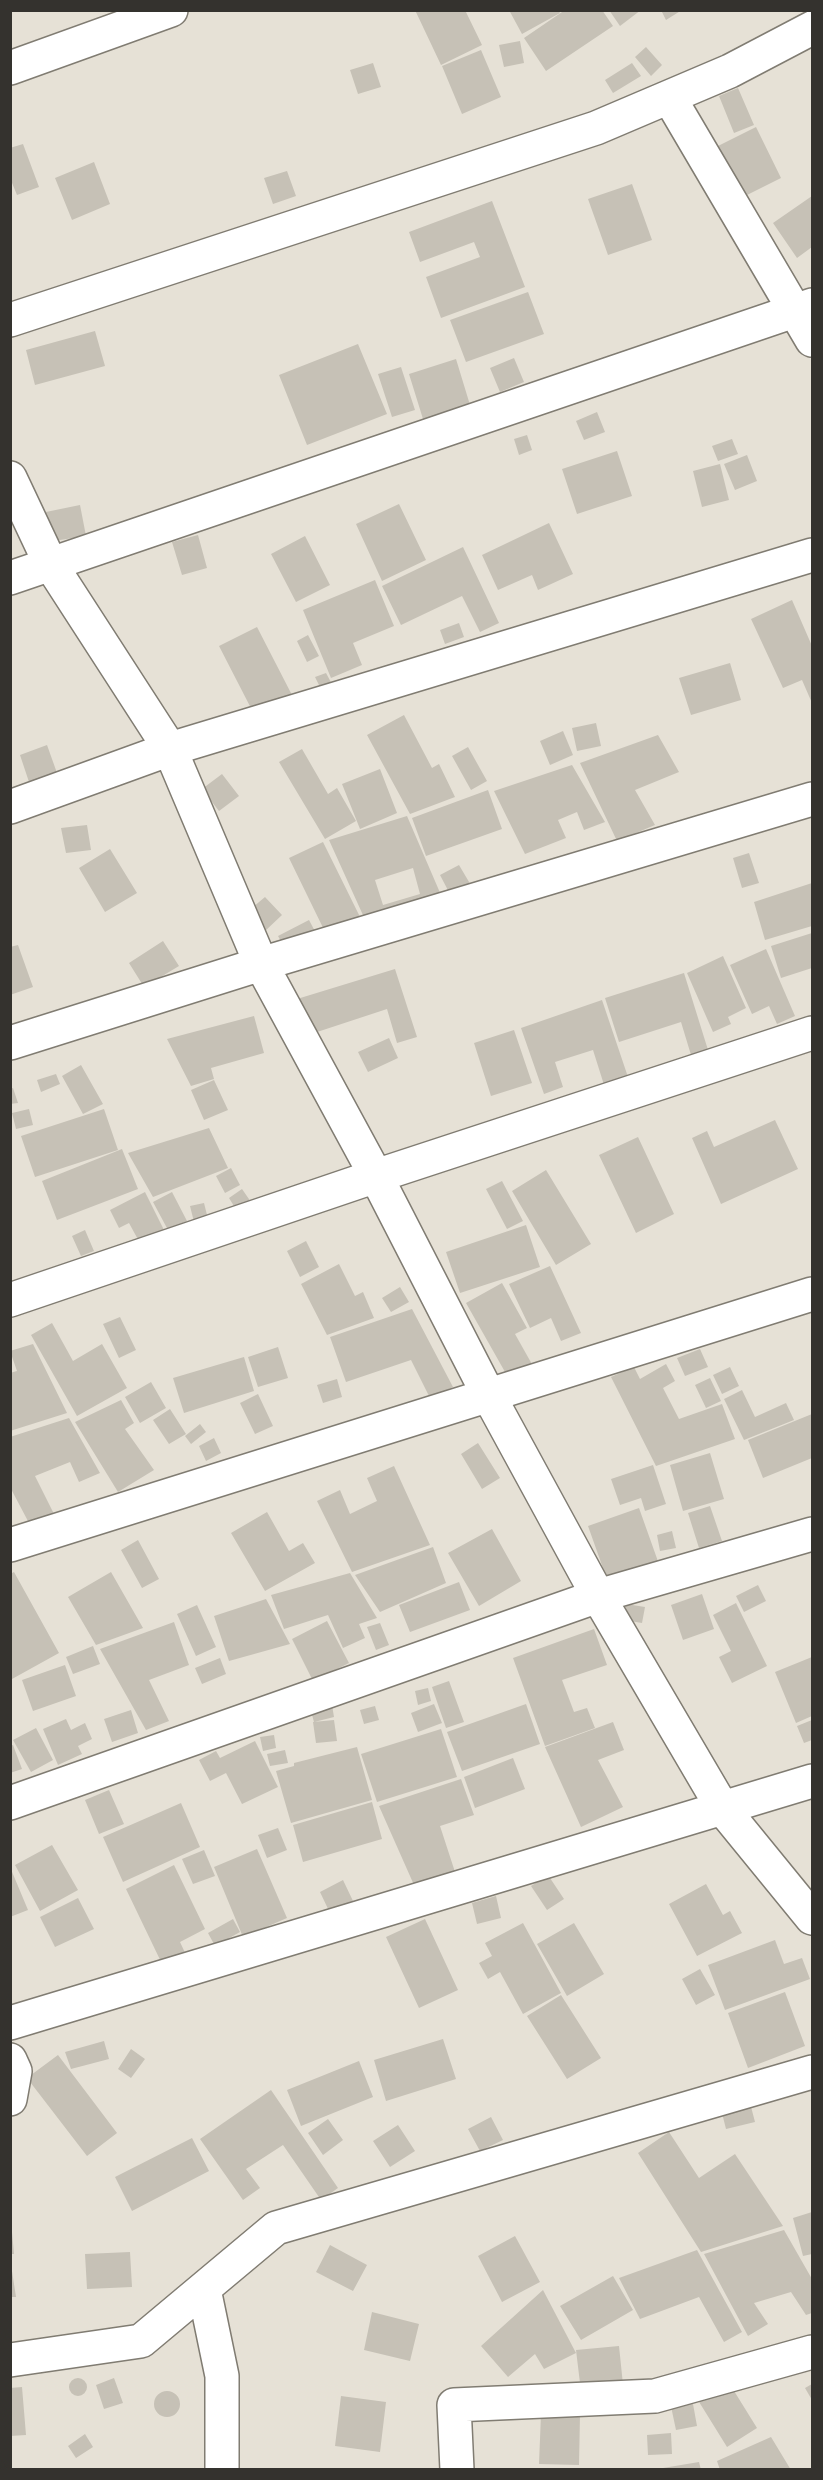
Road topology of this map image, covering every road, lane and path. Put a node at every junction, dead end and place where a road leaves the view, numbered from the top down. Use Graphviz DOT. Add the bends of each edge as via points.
graph roads {
  1 [pos="171,10"];
  2 [pos="813,28"];
  3 [pos="10,68"];
  4 [pos="669,97"];
  5 [pos="805,308"];
  6 [pos="10,320"];
  7 [pos="813,340"];
  8 [pos="10,478"];
  9 [pos="813,555"];
  10 [pos="51,565"];
  11 [pos="10,578"];
  12 [pos="170,749"];
  13 [pos="813,799"];
  14 [pos="10,807"];
  15 [pos="261,964"];
  16 [pos="813,1033"];
  17 [pos="10,1043"];
  18 [pos="376,1176"];
  19 [pos="813,1294"];
  20 [pos="10,1300"];
  21 [pos="489,1396"];
  22 [pos="813,1534"];
  23 [pos="10,1545"];
  24 [pos="598,1596"];
  25 [pos="813,1781"];
  26 [pos="10,1803"];
  27 [pos="723,1809"];
  28 [pos="813,1918"];
  29 [pos="10,2023"];
  30 [pos="10,2060"];
  31 [pos="813,2072"];
  32 [pos="10,2098"];
  33 [pos="204,2289"];
  34 [pos="813,2352"];
  35 [pos="10,2360"];
  36 [pos="222,2469"];
  37 [pos="457,2469"];
  1 -- 3 [label="street"];
  2 -- 4 [label="street"];
  4 -- 5 [label="street"];
  4 -- 6 [label="street" via="596,129"];
  5 -- 7 [label="street"];
  5 -- 10 [label="street"];
  8 -- 10 [label="street"];
  9 -- 12 [label="street"];
  10 -- 11 [label="street"];
  10 -- 12 [label="street"];
  12 -- 14 [label="street"];
  12 -- 15 [label="street"];
  13 -- 15 [label="street"];
  15 -- 17 [label="street"];
  15 -- 18 [label="street"];
  16 -- 18 [label="street"];
  18 -- 20 [label="street"];
  18 -- 21 [label="street"];
  19 -- 21 [label="street"];
  21 -- 23 [label="street"];
  21 -- 24 [label="street"];
  22 -- 24 [label="street"];
  24 -- 26 [label="street"];
  24 -- 27 [label="street"];
  25 -- 27 [label="street"];
  27 -- 28 [label="street"];
  27 -- 29 [label="street"];
  30 -- 32 [label="street" via="15,2071"];
  31 -- 33 [label="street" via="276,2228"];
  33 -- 35 [label="street" via="141,2341"];
  33 -- 36 [label="street" via="222,2376"];
  34 -- 37 [label="street" via="655,2396 454,2405"];
}
